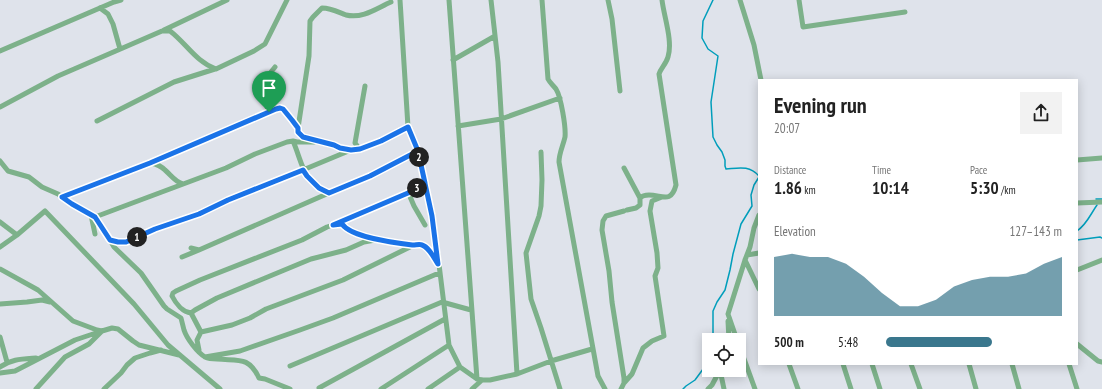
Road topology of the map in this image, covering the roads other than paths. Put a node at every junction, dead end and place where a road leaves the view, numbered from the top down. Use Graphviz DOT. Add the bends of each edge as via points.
graph roads {
  1 [pos="121,0"];
  2 [pos="227,0"];
  3 [pos="288,0"];
  4 [pos="385,0"];
  5 [pos="400,0"];
  6 [pos="449,0"];
  7 [pos="491,0"];
  8 [pos="542,0"];
  9 [pos="608,0"];
  10 [pos="662,0"];
  11 [pos="740,0"];
  12 [pos="799,0"];
  13 [pos="391,2"];
  14 [pos="100,8"];
  15 [pos="400,8"];
  16 [pos="905,12"];
  17 [pos="162,31"];
  18 [pos="495,36"];
  19 [pos="120,49"];
  20 [pos="0,51"];
  21 [pos="453,60"];
  22 [pos="275,67"];
  23 [pos="216,69"];
  24 [pos="762,79"];
  25 [pos="365,86"];
  26 [pos="620,91"];
  27 [pos="560,98"];
  28 [pos="0,107"];
  29 [pos="269,112"];
  30 [pos="501,118"];
  31 [pos="97,121"];
  32 [pos="458,126"];
  33 [pos="408,127"];
  34 [pos="298,130"];
  35 [pos="295,142"];
  36 [pos="319,142"];
  37 [pos="360,149"];
  38 [pos="351,150"];
  39 [pos="418,151"];
  40 [pos="541,152"];
  41 [pos="1102,158"];
  42 [pos="1078,160"];
  43 [pos="0,161"];
  44 [pos="150,163"];
  45 [pos="624,168"];
  46 [pos="303,170"];
  47 [pos="425,183"];
  48 [pos="183,184"];
  49 [pos="408,192"];
  50 [pos="329,193"];
  51 [pos="62,197"];
  52 [pos="663,197"];
  53 [pos="640,198"];
  54 [pos="1102,202"];
  55 [pos="1078,203"];
  56 [pos="93,216"];
  57 [pos="758,218"];
  58 [pos="0,222"];
  59 [pos="333,225"];
  60 [pos="425,225"];
  61 [pos="95,234"];
  62 [pos="17,235"];
  63 [pos="110,240"];
  64 [pos="382,240"];
  65 [pos="415,245"];
  66 [pos="0,247"];
  67 [pos="191,248"];
  68 [pos="199,250"];
  69 [pos="758,253"];
  70 [pos="182,257"];
  71 [pos="746,257"];
  72 [pos="1102,260"];
  73 [pos="438,264"];
  74 [pos="0,269"];
  75 [pos="1078,270"];
  76 [pos="439,272"];
  77 [pos="758,287"];
  78 [pos="442,302"];
  79 [pos="0,304"];
  80 [pos="57,306"];
  81 [pos="471,310"];
  82 [pos="191,313"];
  83 [pos="728,314"];
  84 [pos="445,319"];
  85 [pos="102,330"];
  86 [pos="201,332"];
  87 [pos="729,333"];
  88 [pos="735,333"];
  89 [pos="0,337"];
  90 [pos="449,345"];
  91 [pos="1078,345"];
  92 [pos="592,349"];
  93 [pos="162,350"];
  94 [pos="199,353"];
  95 [pos="182,356"];
  96 [pos="204,357"];
  97 [pos="37,358"];
  98 [pos="551,361"];
  99 [pos="7,362"];
  100 [pos="1102,362"];
  101 [pos="746,364"];
  102 [pos="789,365"];
  103 [pos="843,365"];
  104 [pos="872,365"];
  105 [pos="911,365"];
  106 [pos="969,365"];
  107 [pos="1012,365"];
  108 [pos="1069,365"];
  109 [pos="290,366"];
  110 [pos="0,367"];
  111 [pos="460,367"];
  112 [pos="0,373"];
  113 [pos="517,374"];
  114 [pos="716,377"];
  115 [pos="721,377"];
  116 [pos="480,379"];
  117 [pos="624,384"];
  118 [pos="318,388"];
  119 [pos="36,389"];
  120 [pos="104,389"];
  121 [pos="220,389"];
  122 [pos="290,389"];
  123 [pos="381,389"];
  124 [pos="428,389"];
  125 [pos="472,389"];
  126 [pos="560,389"];
  127 [pos="605,389"];
  128 [pos="621,389"];
  129 [pos="708,389"];
  130 [pos="724,389"];
  131 [pos="755,389"];
  132 [pos="798,389"];
  133 [pos="851,389"];
  134 [pos="880,389"];
  135 [pos="920,389"];
  136 [pos="976,389"];
  137 [pos="1019,389"];
  138 [pos="1077,389"];
  1 -- 14 [label="street"];
  2 -- 17 [label="street"];
  3 -- 23 [label="street" via="265,44"];
  4 -- 13 [label="street"];
  5 -- 15 [label="street"];
  6 -- 21 [label="street"];
  7 -- 18 [label="street"];
  8 -- 27 [label="street" via="548,79"];
  9 -- 26 [label="street"];
  10 -- 52 [label="street" via="670,46 666,63 659,74 676,185 671,195"];
  11 -- 24 [label="street"];
  12 -- 16 [label="street" via="803,27"];
  13 -- 15 [label="street"];
  13 -- 34 [label="street" via="355,16 322,8 310,21 309,56"];
  14 -- 19 [label="street" via="108,14 113,24"];
  14 -- 20 [label="street"];
  15 -- 33 [label="street"];
  17 -- 19 [label="street"];
  17 -- 23 [label="street" via="170,31 198,59"];
  18 -- 21 [label="street"];
  18 -- 30 [label="street"];
  19 -- 28 [label="street" via="58,76"];
  21 -- 32 [label="street"];
  22 -- 29 [label="street" via="264,89"];
  23 -- 31 [label="street" via="174,82"];
  25 -- 37 [label="street" via="356,143"];
  27 -- 30 [label="street"];
  27 -- 92 [label="street" via="565,131 559,162"];
  29 -- 34 [label="street" via="283,109"];
  29 -- 44 [label="street"];
  30 -- 32 [label="street"];
  30 -- 113 [label="street"];
  32 -- 81 [label="street"];
  33 -- 37 [label="street"];
  33 -- 39 [label="street"];
  34 -- 35 [label="street"];
  34 -- 36 [label="street" via="303,137"];
  35 -- 36 [label="street"];
  35 -- 46 [label="street"];
  35 -- 48 [label="street" via="255,154"];
  36 -- 38 [label="street"];
  37 -- 38 [label="street"];
  38 -- 46 [label="street"];
  39 -- 47 [label="street"];
  39 -- 50 [label="street" via="370,176"];
  40 -- 98 [label="street" via="541,206 526,253 531,299"];
  41 -- 42 [label="street"];
  43 -- 51 [label="street" via="8,171 29,177"];
  44 -- 48 [label="street" via="158,165"];
  44 -- 51 [label="street"];
  45 -- 53 [label="street"];
  46 -- 50 [label="street" via="319,188"];
  46 -- 63 [label="street" via="126,242"];
  47 -- 49 [label="street"];
  47 -- 73 [label="street"];
  48 -- 56 [label="street"];
  49 -- 59 [label="street"];
  49 -- 60 [label="street"];
  50 -- 68 [label="street"];
  51 -- 56 [label="street"];
  52 -- 53 [label="street" via="649,194"];
  52 -- 117 [label="street" via="652,201 650,211 657,252 658,268 655,276 664,336 643,348 632,374"];
  53 -- 117 [label="street" via="640,205 636,208 606,216 602,230"];
  54 -- 55 [label="street"];
  56 -- 61 [label="street"];
  56 -- 63 [label="street"];
  57 -- 71 [label="street"];
  58 -- 62 [label="street"];
  59 -- 64 [label="street" via="342,224 358,234"];
  59 -- 82 [label="street" via="173,293 176,302 186,312"];
  62 -- 66 [label="street"];
  62 -- 95 [label="street" via="45,210 134,304 168,345"];
  63 -- 94 [label="street" via="142,273 164,306 181,318 189,339"];
  64 -- 65 [label="street"];
  64 -- 82 [label="street" via="364,242 346,250 310,259 217,298"];
  65 -- 73 [label="street" via="428,248"];
  65 -- 86 [label="street" via="343,280 266,309 232,326"];
  67 -- 68 [label="street"];
  68 -- 70 [label="street"];
  69 -- 71 [label="street"];
  71 -- 77 [label="street"];
  71 -- 83 [label="street"];
  72 -- 75 [label="street"];
  73 -- 76 [label="street"];
  74 -- 80 [label="street" via="38,290"];
  76 -- 78 [label="street"];
  76 -- 96 [label="street" via="292,333 240,351"];
  78 -- 81 [label="street"];
  78 -- 84 [label="street"];
  78 -- 109 [label="street"];
  79 -- 80 [label="street" via="42,300"];
  80 -- 85 [label="street" via="73,321"];
  81 -- 116 [label="street"];
  82 -- 86 [label="street"];
  83 -- 87 [label="street"];
  83 -- 88 [label="street"];
  84 -- 90 [label="street"];
  84 -- 118 [label="street"];
  85 -- 93 [label="street" via="118,329 139,345"];
  85 -- 97 [label="street"];
  85 -- 119 [label="street" via="89,344 65,357"];
  86 -- 94 [label="street" via="197,340"];
  89 -- 99 [label="street"];
  90 -- 111 [label="street"];
  90 -- 123 [label="street"];
  91 -- 100 [label="street"];
  92 -- 98 [label="street"];
  92 -- 127 [label="street" via="598,376"];
  93 -- 95 [label="street"];
  93 -- 120 [label="street" via="136,358"];
  94 -- 96 [label="street"];
  95 -- 121 [label="street"];
  96 -- 122 [label="street" via="240,360 256,370 259,378"];
  97 -- 99 [label="street"];
  97 -- 112 [label="street" via="15,371"];
  98 -- 113 [label="street"];
  98 -- 126 [label="street"];
  99 -- 110 [label="street"];
  101 -- 131 [label="street"];
  102 -- 132 [label="street"];
  103 -- 133 [label="street"];
  104 -- 134 [label="street"];
  105 -- 135 [label="street"];
  106 -- 136 [label="street"];
  107 -- 137 [label="street"];
  108 -- 138 [label="street"];
  111 -- 116 [label="street"];
  111 -- 124 [label="street"];
  113 -- 116 [label="street" via="490,380"];
  114 -- 129 [label="street"];
  115 -- 130 [label="street"];
  116 -- 125 [label="street"];
  117 -- 128 [label="street"];
}
